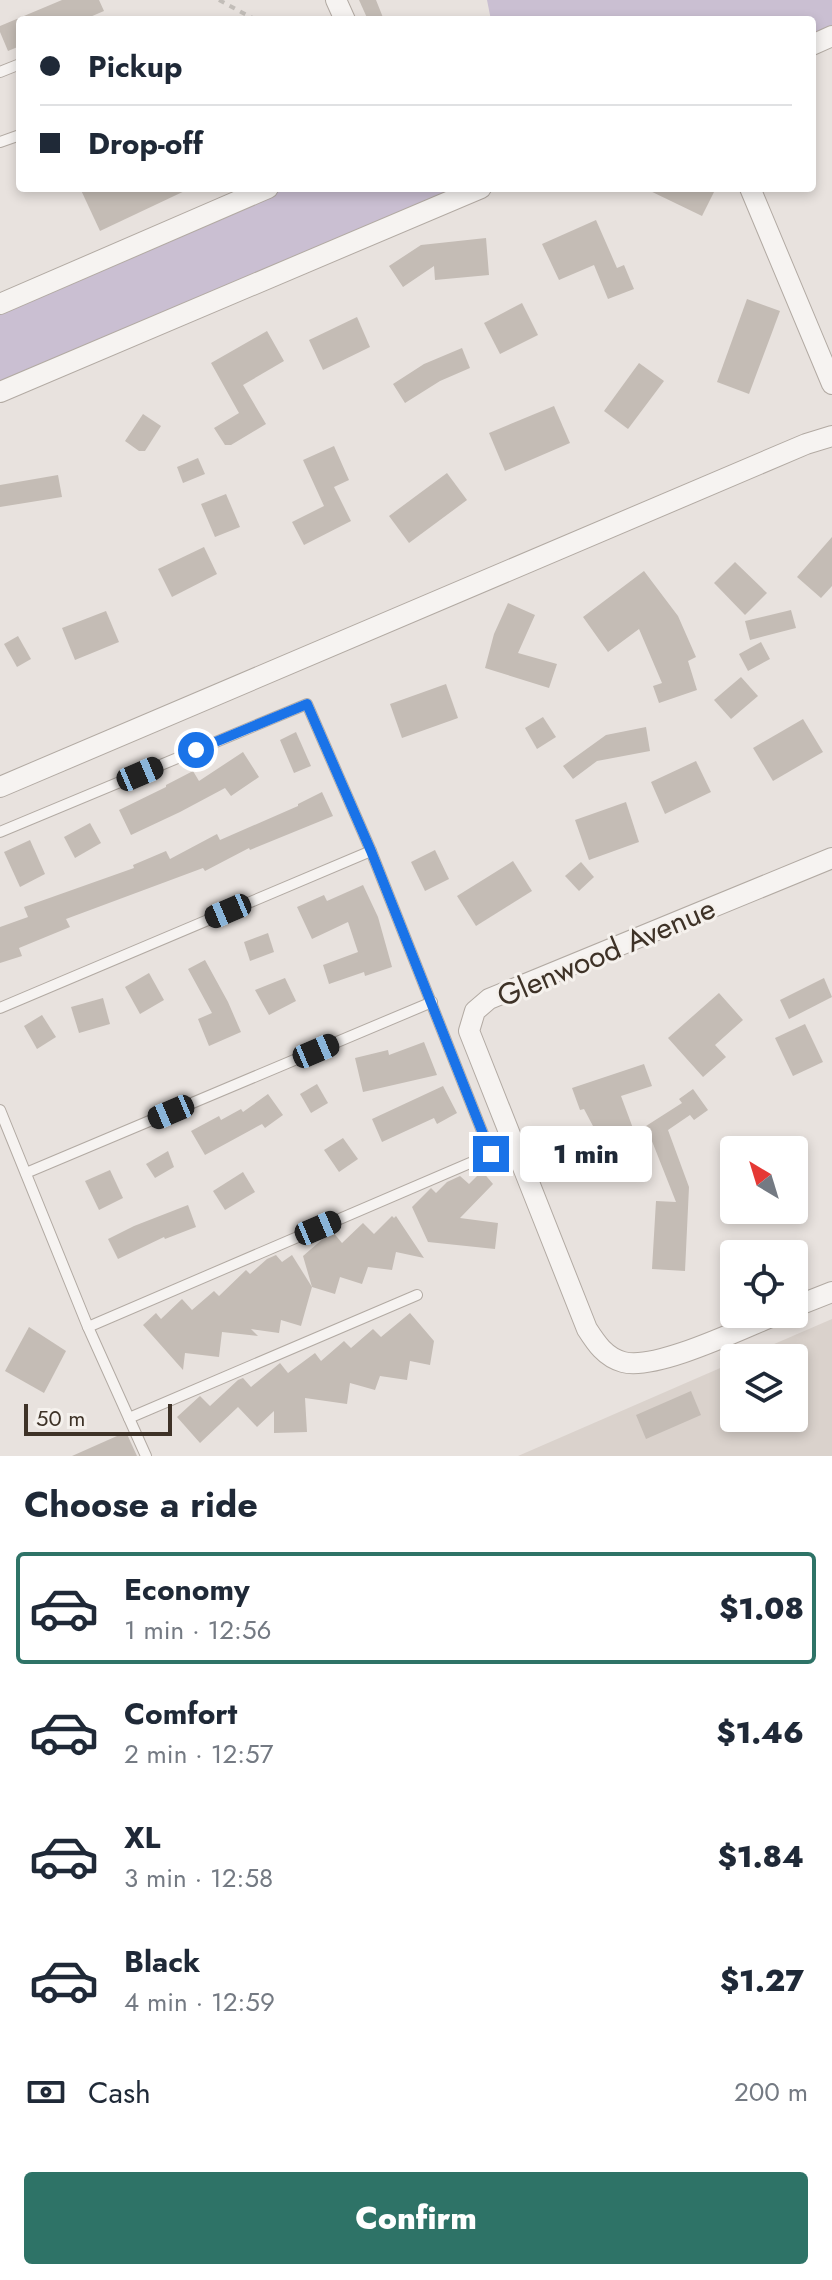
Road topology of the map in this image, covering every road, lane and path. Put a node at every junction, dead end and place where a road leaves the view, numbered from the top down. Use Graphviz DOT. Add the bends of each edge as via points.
graph roads {
  1 [pos="219,0"];
  2 [pos="249,16"];
  3 [pos="258,192"];
  4 [pos="472,192"];
  5 [pos="752,192"];
  6 [pos="2,296"];
  7 [pos="832,384"];
  8 [pos="0,392"];
  9 [pos="832,436"];
  10 [pos="0,787"];
  11 [pos="0,832"];
  12 [pos="371,851"];
  13 [pos="832,858"];
  14 [pos="432,1002"];
  15 [pos="0,1008"];
  16 [pos="0,1110"];
  17 [pos="26,1173"];
  18 [pos="832,1292"];
  19 [pos="417,1295"];
  20 [pos="808,1301"];
  21 [pos="88,1327"];
  22 [pos="743,1328"];
  23 [pos="129,1418"];
  24 [pos="146,1456"];
  1 -- 2 [label="path"];
  3 -- 6 [label="street"];
  4 -- 8 [label="street"];
  5 -- 7 [label="street"];
  9 -- 10 [label="street"];
  11 -- 12 [label="lane" via="307,704"];
  12 -- 14 [label="lane"];
  12 -- 15 [label="lane"];
  13 -- 22 [label="street, Glenwood Avenue" via="489,999 475,1011 469,1031 587,1329 607,1355 638,1364 666,1359"];
  14 -- 17 [label="lane"];
  14 -- 21 [label="lane" via="491,1154"];
  16 -- 17 [label="lane"];
  17 -- 21 [label="lane"];
  18 -- 20 [label="street"];
  19 -- 23 [label="lane"];
  21 -- 23 [label="lane"];
  23 -- 24 [label="lane"];
}
